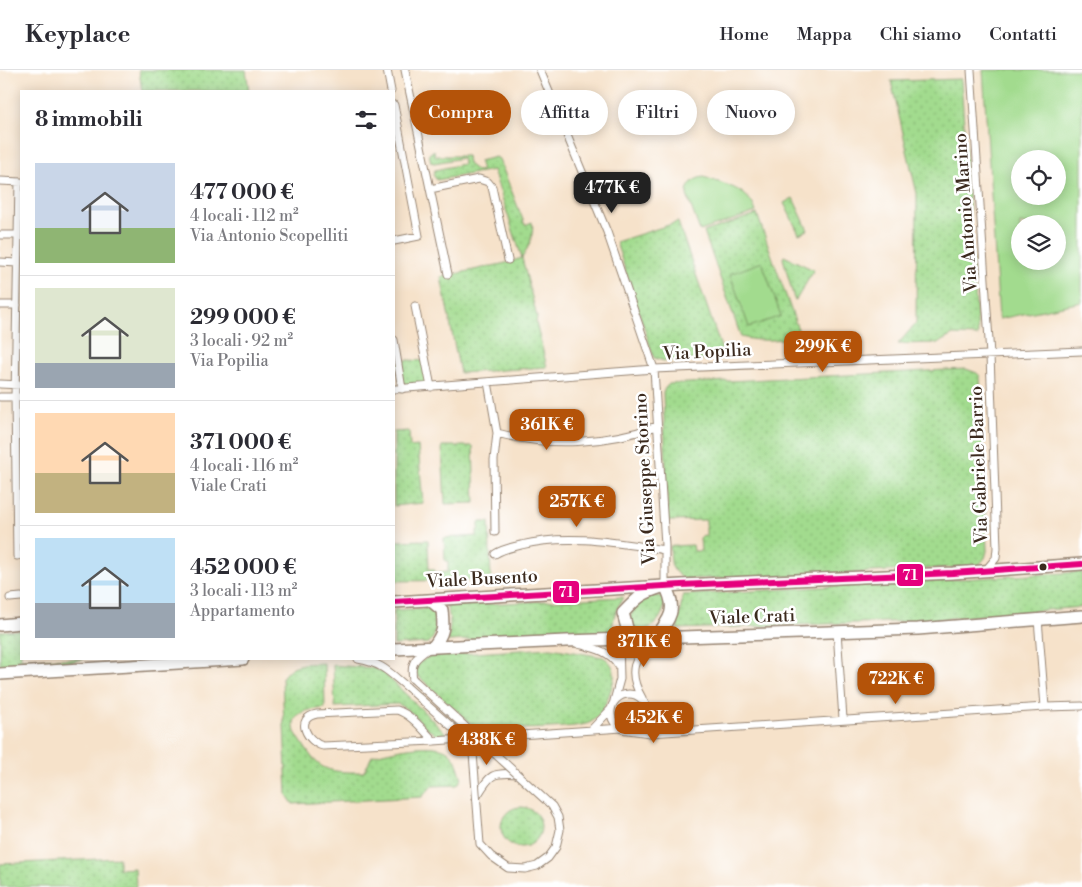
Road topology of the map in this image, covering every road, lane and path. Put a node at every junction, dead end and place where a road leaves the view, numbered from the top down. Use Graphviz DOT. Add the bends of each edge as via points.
graph roads {
  1 [pos="387,70"];
  2 [pos="405,70"];
  3 [pos="540,70"];
  4 [pos="971,70"];
  5 [pos="391,90"];
  6 [pos="395,110"];
  7 [pos="0,181"];
  8 [pos="20,182"];
  9 [pos="430,189"];
  10 [pos="20,221"];
  11 [pos="0,235"];
  12 [pos="18,235"];
  13 [pos="395,241"];
  14 [pos="508,260"];
  15 [pos="0,262"];
  16 [pos="17,263"];
  17 [pos="448,274"];
  18 [pos="0,305"];
  19 [pos="17,305"];
  20 [pos="415,306"];
  21 [pos="19,340"];
  22 [pos="395,346"];
  23 [pos="1082,351"];
  24 [pos="990,355"];
  25 [pos="654,369"];
  26 [pos="488,382"];
  27 [pos="0,384"];
  28 [pos="18,385"];
  29 [pos="431,386"];
  30 [pos="395,389"];
  31 [pos="402,389"];
  32 [pos="0,397"];
  33 [pos="18,397"];
  34 [pos="657,426"];
  35 [pos="497,433"];
  36 [pos="495,532"];
  37 [pos="665,550"];
  38 [pos="495,554"];
  39 [pos="20,555"];
  40 [pos="1082,564"];
  41 [pos="986,570"];
  42 [pos="665,586"];
  43 [pos="20,597"];
  44 [pos="10,598"];
  45 [pos="430,600"];
  46 [pos="395,602"];
  47 [pos="623,613"];
  48 [pos="1082,616"];
  49 [pos="1038,619"];
  50 [pos="20,623"];
  51 [pos="0,625"];
  52 [pos="837,631"];
  53 [pos="655,638"];
  54 [pos="618,639"];
  55 [pos="633,639"];
  56 [pos="566,641"];
  57 [pos="432,647"];
  58 [pos="395,649"];
  59 [pos="94,660"];
  60 [pos="203,660"];
  61 [pos="363,660"];
  62 [pos="123,662"];
  63 [pos="84,669"];
  64 [pos="620,670"];
  65 [pos="0,674"];
  66 [pos="643,700"];
  67 [pos="612,706"];
  68 [pos="1045,706"];
  69 [pos="1082,706"];
  70 [pos="647,708"];
  71 [pos="842,719"];
  72 [pos="625,729"];
  73 [pos="591,730"];
  74 [pos="683,730"];
  75 [pos="434,741"];
  76 [pos="518,774"];
  77 [pos="476,798"];
  1 -- 5 [label="street"];
  2 -- 9 [label="street"];
  3 -- 25 [label="street, Via Giuseppe Storino" via="607,232"];
  4 -- 24 [label="street, Via Antonio Marino"];
  6 -- 13 [label="street" via="419,236"];
  7 -- 8 [label="street"];
  8 -- 10 [label="street"];
  9 -- 14 [label="street" via="480,179 488,182 492,187"];
  9 -- 17 [label="street"];
  10 -- 12 [label="street"];
  11 -- 12 [label="street"];
  12 -- 16 [label="street"];
  15 -- 16 [label="street"];
  16 -- 19 [label="street"];
  18 -- 19 [label="street"];
  19 -- 21 [label="street"];
  20 -- 29 [label="street"];
  21 -- 28 [label="street"];
  22 -- 31 [label="street"];
  23 -- 24 [label="street, Via Popilia"];
  24 -- 25 [label="street, Via Popilia"];
  24 -- 41 [label="street, Via Gabriele Barrio" via="997,548 996,558"];
  25 -- 26 [label="street, Via Popilia"];
  25 -- 34 [label="street, Via Giuseppe Storino"];
  26 -- 29 [label="street, Via Popilia"];
  26 -- 35 [label="street"];
  27 -- 28 [label="street"];
  28 -- 33 [label="street"];
  29 -- 31 [label="street, Via Popilia"];
  30 -- 31 [label="street, Via Popilia"];
  32 -- 33 [label="street"];
  33 -- 39 [label="street" via="17,556"];
  34 -- 35 [label="street" via="602,440 560,441"];
  34 -- 37 [label="street, Via Giuseppe Storino"];
  35 -- 36 [label="street"];
  37 -- 38 [label="street" via="566,539 532,542"];
  37 -- 42 [label="street, Via Giuseppe Storino"];
  40 -- 41 [label="main road, Viale Busento"];
  41 -- 42 [label="main road, Viale Busento"];
  42 -- 45 [label="main road, Viale Busento"];
  42 -- 47 [label="main road" via="637,597"];
  42 -- 53 [label="main road" via="672,598 671,610 667,623"];
  43 -- 44 [label="street"];
  45 -- 46 [label="main road, Viale Busento"];
  45 -- 57 [label="main road" via="442,610 444,625 441,637"];
  47 -- 54 [label="main road"];
  47 -- 55 [label="main road"];
  48 -- 49 [label="main road, Viale Crati"];
  49 -- 52 [label="main road, Viale Crati" via="918,629"];
  49 -- 68 [label="street" via="1046,680"];
  50 -- 51 [label="main road"];
  52 -- 53 [label="main road, Viale Crati"];
  52 -- 71 [label="street"];
  53 -- 55 [label="main road, Viale Crati"];
  53 -- 66 [label="street" via="638,654 634,665 635,684"];
  54 -- 55 [label="main road, Viale Crati"];
  54 -- 56 [label="main road, Viale Crati"];
  54 -- 64 [label="street"];
  56 -- 57 [label="main road, Viale Crati"];
  56 -- 64 [label="street" via="604,652 614,659"];
  57 -- 58 [label="main road, Viale Crati"];
  57 -- 76 [label="street, bridge" via="414,660 413,679"];
  59 -- 63 [label="main road"];
  60 -- 62 [label="main road"];
  61 -- 77 [label="street, bridge" via="379,665 469,742 473,753"];
  62 -- 63 [label="main road"];
  63 -- 65 [label="main road"];
  64 -- 67 [label="street"];
  66 -- 67 [label="street" via="628,694 617,698"];
  66 -- 70 [label="street"];
  67 -- 72 [label="street" via="613,721"];
  67 -- 73 [label="street"];
  68 -- 69 [label="street"];
  68 -- 71 [label="street"];
  70 -- 72 [label="street" via="643,724 634,730"];
  70 -- 74 [label="street" via="651,717 660,724"];
  71 -- 74 [label="street"];
  72 -- 73 [label="street"];
  72 -- 74 [label="street" via="642,733"];
  73 -- 75 [label="street"];
  75 -- 75 [label="street" via="323,746 316,744 304,728 305,722 317,714 397,710"];
  76 -- 77 [label="street, bridge" via="492,776"];
  76 -- 77 [label="street, bridge" via="552,806 558,817 560,830 556,847 537,866 508,868 480,844"];
}
